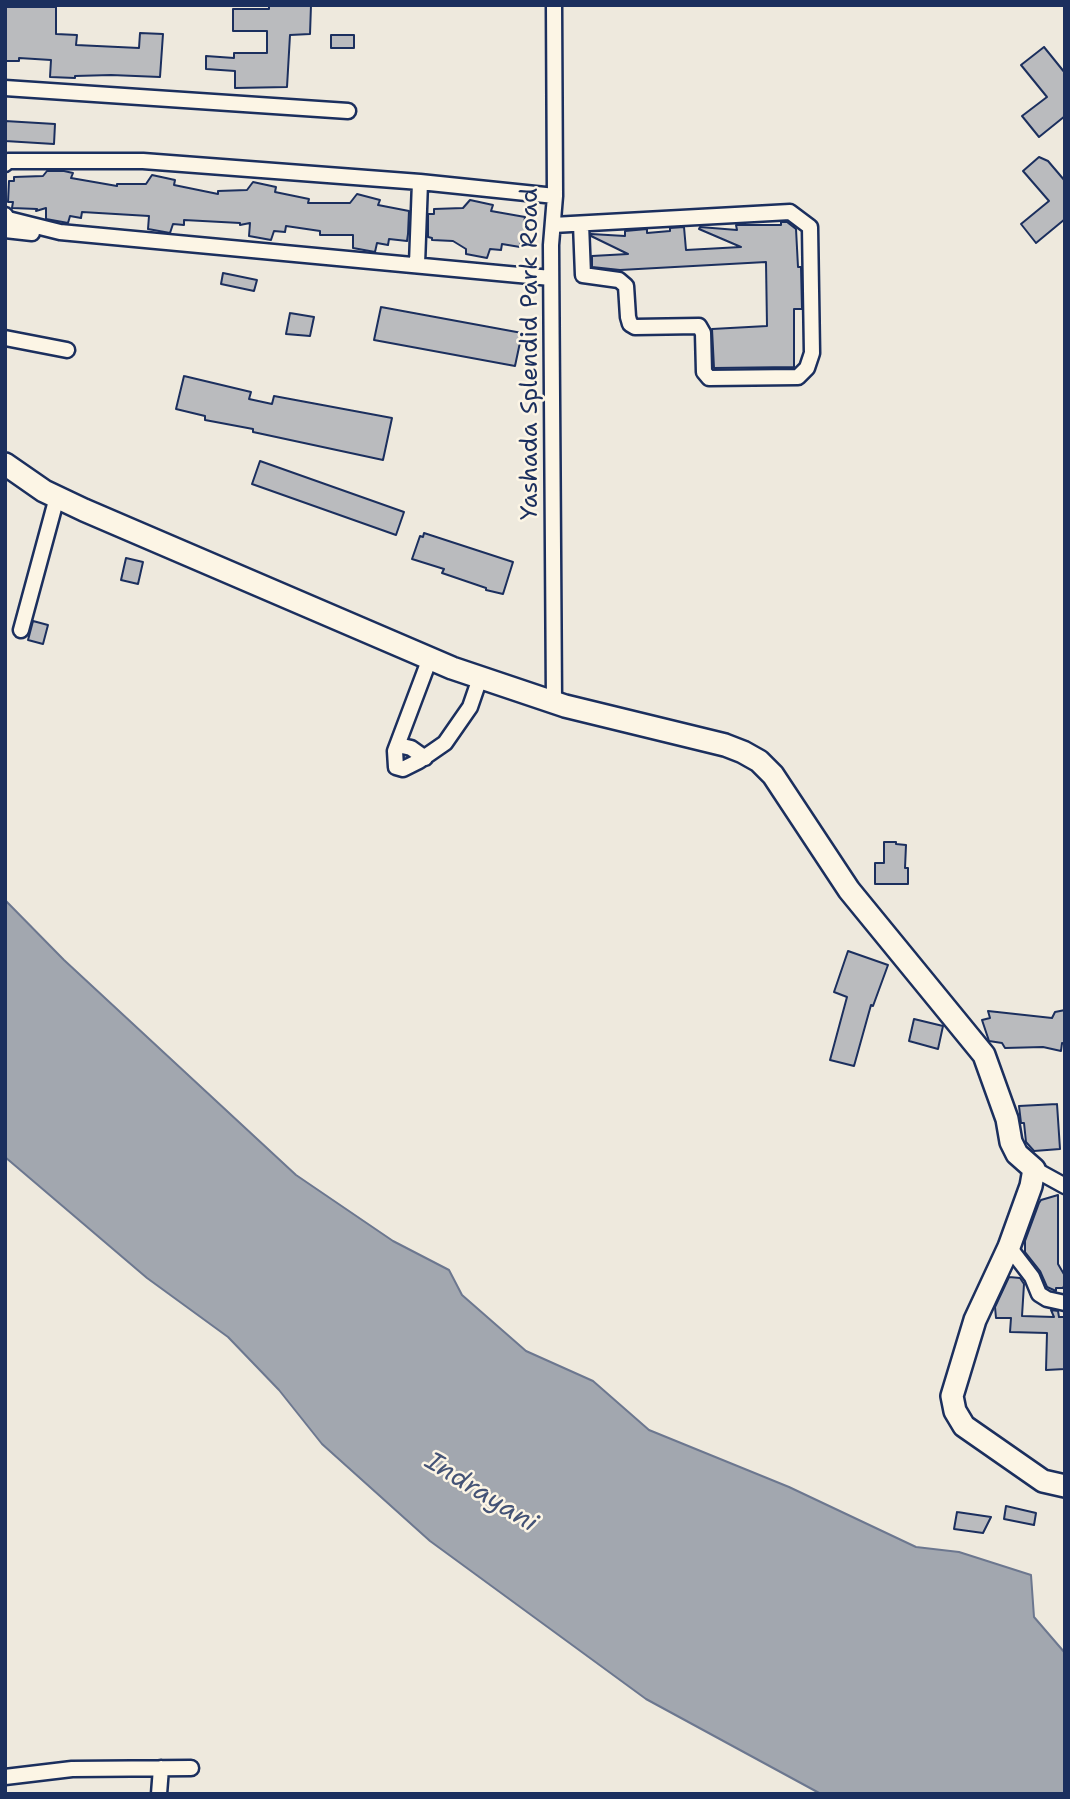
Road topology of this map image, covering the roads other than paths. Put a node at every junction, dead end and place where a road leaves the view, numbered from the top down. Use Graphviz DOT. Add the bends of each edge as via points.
graph roads {
  1 [pos="554,5"];
  2 [pos="5,88"];
  3 [pos="348,111"];
  4 [pos="5,164"];
  5 [pos="420,182"];
  6 [pos="555,196"];
  7 [pos="5,215"];
  8 [pos="581,224"];
  9 [pos="553,225"];
  10 [pos="5,230"];
  11 [pos="60,232"];
  12 [pos="417,264"];
  13 [pos="551,278"];
  14 [pos="5,338"];
  15 [pos="67,350"];
  16 [pos="5,464"];
  17 [pos="57,497"];
  18 [pos="21,630"];
  19 [pos="430,658"];
  20 [pos="480,678"];
  21 [pos="554,702"];
  22 [pos="398,745"];
  23 [pos="425,758"];
  24 [pos="1034,1169"];
  25 [pos="1065,1186"];
  26 [pos="1009,1247"];
  27 [pos="1065,1303"];
  28 [pos="1065,1486"];
  29 [pos="161,1768"];
  30 [pos="191,1768"];
  31 [pos="5,1777"];
  32 [pos="159,1794"];
  1 -- 6 [label="street, Yashada Splendid Park Road"];
  2 -- 3 [label="street"];
  4 -- 5 [label="street" via="143,161"];
  5 -- 6 [label="street"];
  5 -- 12 [label="street"];
  6 -- 9 [label="street, Yashada Splendid Park Road"];
  7 -- 11 [label="street"];
  8 -- 8 [label="street" via="790,212 810,227 812,353 807,368 798,377 709,378 704,372 699,326 635,327 628,317 626,286 619,280 583,275"];
  8 -- 9 [label="street"];
  9 -- 13 [label="street, Yashada Splendid Park Road"];
  10 -- 11 [label="street" via="48,236"];
  11 -- 12 [label="street"];
  12 -- 13 [label="street"];
  13 -- 21 [label="street, Yashada Splendid Park Road"];
  14 -- 15 [label="street"];
  16 -- 17 [label="street"];
  17 -- 18 [label="street"];
  17 -- 19 [label="street"];
  19 -- 20 [label="street"];
  19 -- 22 [label="street"];
  20 -- 21 [label="street"];
  20 -- 23 [label="street" via="460,725"];
  21 -- 24 [label="street" via="725,745 759,761 849,890 984,1055 1011,1142"];
  22 -- 23 [label="street"];
  22 -- 23 [label="street" via="396,767 403,769"];
  24 -- 25 [label="street"];
  24 -- 26 [label="street"];
  26 -- 27 [label="street" via="1039,1294"];
  26 -- 28 [label="street" via="975,1320 955,1380 955,1411 964,1426 1043,1481"];
  29 -- 30 [label="street"];
  29 -- 31 [label="street" via="72,1769"];
  29 -- 32 [label="street"];
}
